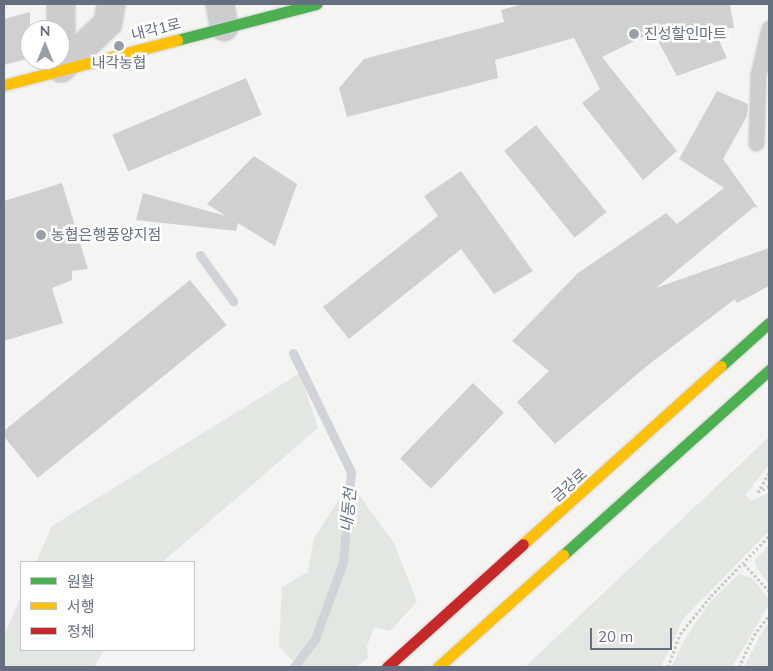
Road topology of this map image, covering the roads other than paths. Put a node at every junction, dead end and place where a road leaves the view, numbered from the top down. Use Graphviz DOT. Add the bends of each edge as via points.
graph roads {
  1 [pos="61,4"];
  2 [pos="111,4"];
  3 [pos="316,4"];
  4 [pos="222,15"];
  5 [pos="61,20"];
  6 [pos="769,28"];
  7 [pos="70,60"];
  8 [pos="70,65"];
  9 [pos="54,70"];
  10 [pos="4,85"];
  11 [pos="756,144"];
  12 [pos="769,323"];
  13 [pos="769,370"];
  14 [pos="387,667"];
  15 [pos="438,667"];
  1 -- 5 [label="street"];
  2 -- 7 [label="street" via="108,24"];
  3 -- 4 [label="main road, 내각1로"];
  4 -- 8 [label="main road, 내각1로"];
  6 -- 11 [label="lane" via="758,75"];
  9 -- 10 [label="main road, 내각1로"];
  12 -- 14 [label="main road, 금강로"];
  13 -- 15 [label="main road"];
}
